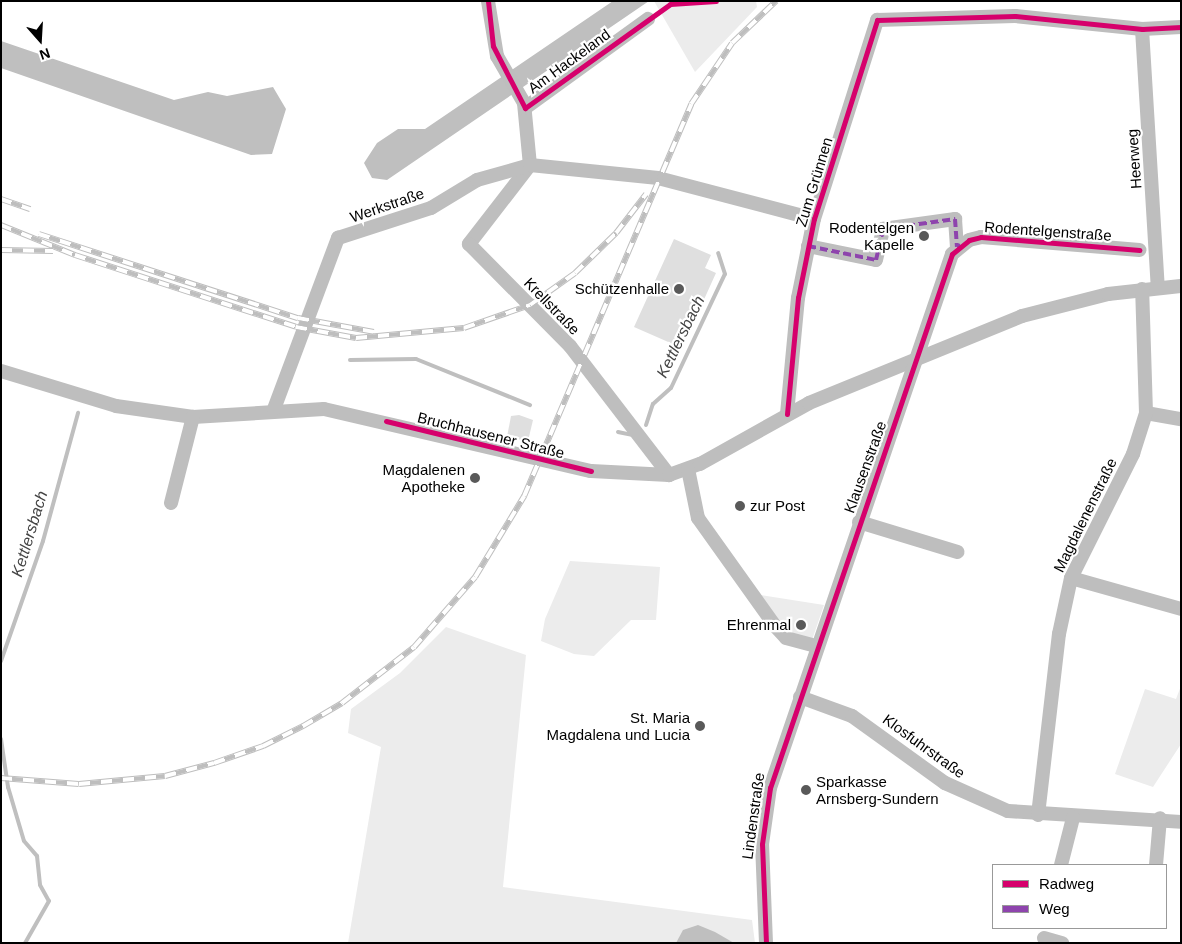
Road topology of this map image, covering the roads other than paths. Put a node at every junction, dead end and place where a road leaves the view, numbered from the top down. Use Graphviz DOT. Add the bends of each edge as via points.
graph roads {
  1 [pos="488,1"];
  2 [pos="648,19"];
  3 [pos="1181,27"];
  4 [pos="1142,29"];
  5 [pos="524,106"];
  6 [pos="530,165"];
  7 [pos="814,218"];
  8 [pos="808,246"];
  9 [pos="958,247"];
  10 [pos="1138,250"];
  11 [pos="1181,286"];
  12 [pos="1158,288"];
  13 [pos="1142,289"];
  14 [pos="917,358"];
  15 [pos="1,371"];
  16 [pos="274,409"];
  17 [pos="1146,413"];
  18 [pos="788,414"];
  19 [pos="194,417"];
  20 [pos="1181,419"];
  21 [pos="688,469"];
  22 [pos="669,475"];
  23 [pos="171,504"];
  24 [pos="859,522"];
  25 [pos="958,552"];
  26 [pos="1071,578"];
  27 [pos="1181,609"];
  28 [pos="816,646"];
  29 [pos="800,697"];
  30 [pos="1038,816"];
  31 [pos="1073,818"];
  32 [pos="1160,818"];
  33 [pos="1181,822"];
  34 [pos="1061,864"];
  35 [pos="1156,864"];
  36 [pos="1044,936"];
  37 [pos="766,943"];
  38 [pos="1062,943"];
  1 -- 5 [label="street, Am Hackeland" via="493,46"];
  2 -- 5 [label="street, Am Hackeland"];
  3 -- 4 [label="street"];
  4 -- 7 [label="street, Zum Grünnen" via="1015,16 877,20"];
  4 -- 12 [label="street, Heerweg"];
  5 -- 6 [label="street, Am Hackeland"];
  6 -- 7 [label="street" via="658,178"];
  6 -- 16 [label="street, Werkstraße" via="478,180 431,208 338,238"];
  6 -- 22 [label="street, Krellstraße" via="469,244 570,346"];
  7 -- 8 [label="street, Zum Grünnen"];
  8 -- 9 [label="street" via="876,260 883,229 955,219"];
  8 -- 18 [label="street, Zum Grünnen" via="797,307"];
  9 -- 10 [label="street, Rodentelgenstraße" via="981,237"];
  9 -- 14 [label="street, Klausenstraße" via="948,262"];
  11 -- 12 [label="street, Bruchhausener Straße"];
  12 -- 13 [label="street, Bruchhausener Straße"];
  13 -- 14 [label="street, Bruchhausener Straße" via="1064,303"];
  13 -- 17 [label="street, Magdalenenstraße"];
  14 -- 18 [label="street, Bruchhausener Straße"];
  14 -- 24 [label="street, Klausenstraße"];
  15 -- 19 [label="street, Bruchhausener Straße" via="116,406"];
  16 -- 19 [label="street, Bruchhausener Straße"];
  16 -- 22 [label="street, Bruchhausener Straße" via="348,412 591,472"];
  17 -- 20 [label="street"];
  17 -- 26 [label="street, Magdalenenstraße" via="1133,454"];
  18 -- 21 [label="street, Bruchhausener Straße"];
  19 -- 23 [label="street"];
  21 -- 22 [label="street, Bruchhausener Straße"];
  21 -- 28 [label="street" via="698,518 775,626 786,638"];
  24 -- 25 [label="street, Klausenstraße"];
  24 -- 28 [label="street, Klausenstraße"];
  26 -- 27 [label="street"];
  26 -- 30 [label="street, Magdalenenstraße" via="1059,634"];
  28 -- 29 [label="street, Klausenstraße"];
  29 -- 30 [label="street, Klosfuhrstraße" via="852,716 876,730 960,792 1008,811"];
  29 -- 37 [label="street, Lindenstraße" via="770,788 763,835 761,883"];
  30 -- 31 [label="street, Klosfuhrstraße"];
  31 -- 32 [label="street, Klosfuhrstraße"];
  31 -- 34 [label="street"];
  32 -- 33 [label="street, Klosfuhrstraße"];
  32 -- 35 [label="street"];
  36 -- 38 [label="street"];
}
